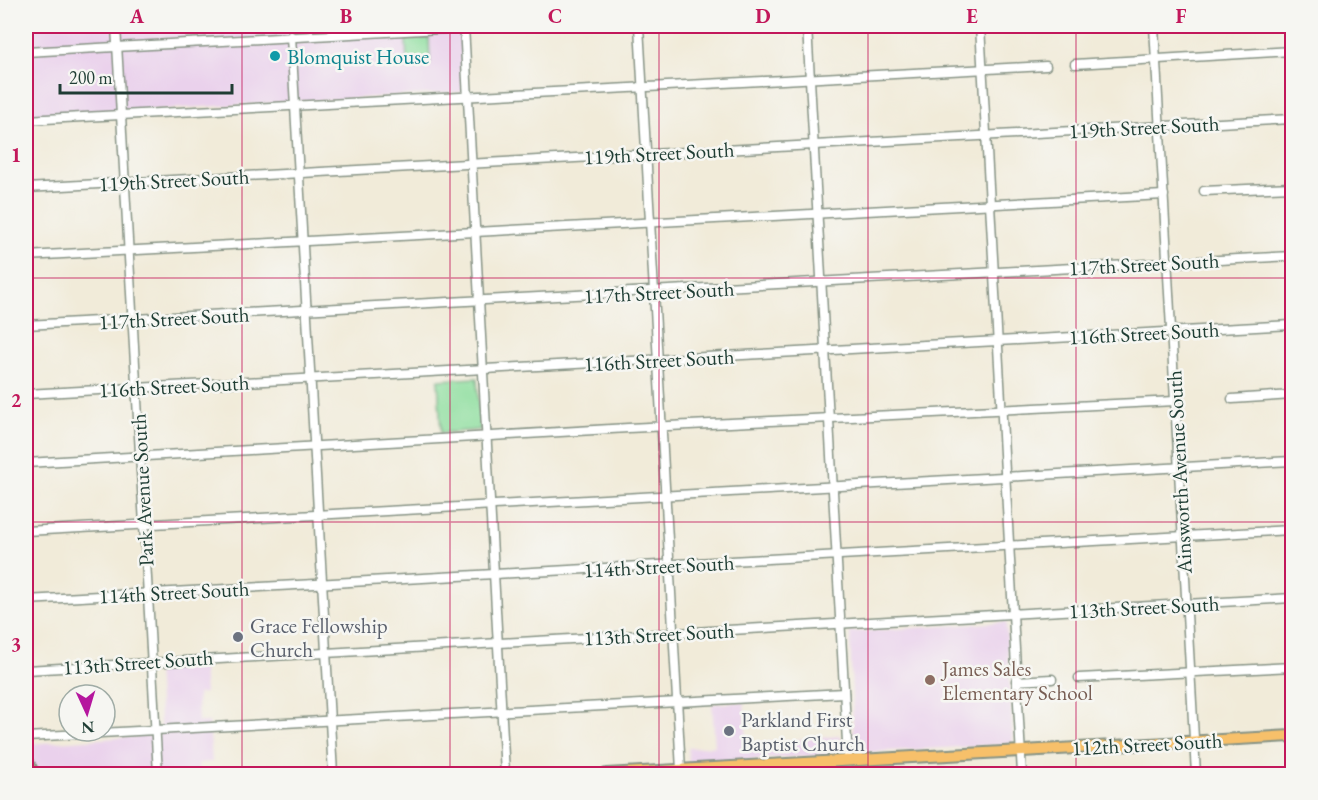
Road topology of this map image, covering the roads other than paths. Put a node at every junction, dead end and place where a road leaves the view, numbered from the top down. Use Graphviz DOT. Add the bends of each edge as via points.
graph roads {
  1 [pos="116,26"];
  2 [pos="464,26"];
  3 [pos="495,26"];
  4 [pos="639,26"];
  5 [pos="807,26"];
  6 [pos="980,26"];
  7 [pos="1154,26"];
  8 [pos="291,36"];
  9 [pos="117,46"];
  10 [pos="1293,51"];
  11 [pos="26,52"];
  12 [pos="1156,59"];
  13 [pos="1075,64"];
  14 [pos="1046,66"];
  15 [pos="983,69"];
  16 [pos="810,76"];
  17 [pos="643,87"];
  18 [pos="468,95"];
  19 [pos="295,105"];
  20 [pos="121,114"];
  21 [pos="1293,119"];
  22 [pos="26,120"];
  23 [pos="1160,126"];
  24 [pos="986,135"];
  25 [pos="814,145"];
  26 [pos="646,154"];
  27 [pos="471,163"];
  28 [pos="298,173"];
  29 [pos="125,182"];
  30 [pos="1293,187"];
  31 [pos="26,188"];
  32 [pos="1204,191"];
  33 [pos="1164,195"];
  34 [pos="991,206"];
  35 [pos="818,214"];
  36 [pos="650,223"];
  37 [pos="475,232"];
  38 [pos="302,241"];
  39 [pos="129,250"];
  40 [pos="26,256"];
  41 [pos="1293,256"];
  42 [pos="1167,262"];
  43 [pos="993,271"];
  44 [pos="821,283"];
  45 [pos="654,292"];
  46 [pos="479,302"];
  47 [pos="306,311"];
  48 [pos="133,320"];
  49 [pos="26,325"];
  50 [pos="1293,325"];
  51 [pos="1171,332"];
  52 [pos="997,341"];
  53 [pos="825,351"];
  54 [pos="658,360"];
  55 [pos="483,369"];
  56 [pos="310,379"];
  57 [pos="136,388"];
  58 [pos="26,394"];
  59 [pos="1293,395"];
  60 [pos="1232,399"];
  61 [pos="1175,401"];
  62 [pos="1001,409"];
  63 [pos="829,418"];
  64 [pos="662,427"];
  65 [pos="486,438"];
  66 [pos="314,448"];
  67 [pos="140,457"];
  68 [pos="1293,462"];
  69 [pos="26,463"];
  70 [pos="1179,468"];
  71 [pos="1005,478"];
  72 [pos="832,487"];
  73 [pos="665,496"];
  74 [pos="490,506"];
  75 [pos="318,515"];
  76 [pos="144,524"];
  77 [pos="1293,530"];
  78 [pos="26,531"];
  79 [pos="1183,537"];
  80 [pos="1008,547"];
  81 [pos="836,556"];
  82 [pos="669,565"];
  83 [pos="494,574"];
  84 [pos="322,584"];
  85 [pos="148,593"];
  86 [pos="1293,598"];
  87 [pos="26,600"];
  88 [pos="1186,604"];
  89 [pos="1012,615"];
  90 [pos="840,624"];
  91 [pos="673,632"];
  92 [pos="498,643"];
  93 [pos="326,651"];
  94 [pos="151,661"];
  95 [pos="1293,667"];
  96 [pos="26,669"];
  97 [pos="1190,672"];
  98 [pos="1079,678"];
  99 [pos="1052,679"];
  100 [pos="1016,681"];
  101 [pos="844,693"];
  102 [pos="677,701"];
  103 [pos="502,711"];
  104 [pos="330,720"];
  105 [pos="155,730"];
  106 [pos="1293,736"];
  107 [pos="26,737"];
  108 [pos="1194,742"];
  109 [pos="1021,752"];
  110 [pos="26,759"];
  111 [pos="848,760"];
  112 [pos="802,769"];
  113 [pos="681,770"];
  114 [pos="646,773"];
  115 [pos="34,774"];
  116 [pos="158,774"];
  117 [pos="333,774"];
  118 [pos="505,774"];
  119 [pos="606,774"];
  120 [pos="1022,774"];
  121 [pos="1196,774"];
  1 -- 9 [label="street, Park Avenue South"];
  2 -- 3 [label="street"];
  2 -- 8 [label="street"];
  2 -- 18 [label="street"];
  4 -- 17 [label="street"];
  5 -- 16 [label="street"];
  6 -- 15 [label="street"];
  7 -- 12 [label="street, Ainsworth Avenue South"];
  8 -- 9 [label="street"];
  8 -- 19 [label="street"];
  9 -- 11 [label="street"];
  9 -- 20 [label="street, Park Avenue South"];
  10 -- 12 [label="street"];
  12 -- 13 [label="street"];
  12 -- 23 [label="street, Ainsworth Avenue South"];
  14 -- 15 [label="street"];
  15 -- 16 [label="street"];
  15 -- 24 [label="street"];
  16 -- 17 [label="street"];
  16 -- 25 [label="street"];
  17 -- 18 [label="street"];
  17 -- 26 [label="street"];
  18 -- 19 [label="street"];
  18 -- 27 [label="street"];
  19 -- 20 [label="street"];
  19 -- 28 [label="street"];
  20 -- 22 [label="street"];
  20 -- 29 [label="street, Park Avenue South"];
  21 -- 23 [label="street, 119th Street South"];
  23 -- 24 [label="street, 119th Street South"];
  23 -- 33 [label="street, Ainsworth Avenue South"];
  24 -- 25 [label="street, 119th Street South"];
  24 -- 34 [label="street"];
  25 -- 26 [label="street, 119th Street South"];
  25 -- 35 [label="street"];
  26 -- 27 [label="street, 119th Street South"];
  26 -- 36 [label="street"];
  27 -- 28 [label="street, 119th Street South"];
  27 -- 37 [label="street"];
  28 -- 29 [label="street, 119th Street South"];
  28 -- 38 [label="street"];
  29 -- 31 [label="street, 119th Street South"];
  29 -- 39 [label="street, Park Avenue South"];
  30 -- 32 [label="street"];
  33 -- 34 [label="street"];
  33 -- 42 [label="street, Ainsworth Avenue South"];
  34 -- 35 [label="street"];
  34 -- 43 [label="street"];
  35 -- 36 [label="street"];
  35 -- 44 [label="street"];
  36 -- 37 [label="street"];
  36 -- 45 [label="street"];
  37 -- 38 [label="street"];
  37 -- 46 [label="street"];
  38 -- 39 [label="street"];
  38 -- 47 [label="street"];
  39 -- 40 [label="street"];
  39 -- 48 [label="street, Park Avenue South"];
  41 -- 42 [label="street, 117th Street South"];
  42 -- 43 [label="street, 117th Street South"];
  42 -- 51 [label="street, Ainsworth Avenue South"];
  43 -- 44 [label="street, 117th Street South"];
  43 -- 52 [label="street"];
  44 -- 45 [label="street, 117th Street South"];
  44 -- 53 [label="street"];
  45 -- 46 [label="street, 117th Street South"];
  45 -- 54 [label="street"];
  46 -- 47 [label="street, 117th Street South"];
  46 -- 55 [label="street"];
  47 -- 48 [label="street, 117th Street South"];
  47 -- 56 [label="street"];
  48 -- 49 [label="street, 117th Street South"];
  48 -- 57 [label="street, Park Avenue South"];
  50 -- 51 [label="street, 116th Street South"];
  51 -- 52 [label="street, 116th Street South"];
  51 -- 61 [label="street, Ainsworth Avenue South"];
  52 -- 53 [label="street, 116th Street South"];
  52 -- 62 [label="street"];
  53 -- 54 [label="street, 116th Street South"];
  53 -- 63 [label="street"];
  54 -- 55 [label="street, 116th Street South"];
  54 -- 64 [label="street"];
  55 -- 56 [label="street, 116th Street South"];
  55 -- 65 [label="street"];
  56 -- 57 [label="street, 116th Street South"];
  56 -- 66 [label="street"];
  57 -- 58 [label="street, 116th Street South"];
  57 -- 67 [label="street, Park Avenue South"];
  59 -- 60 [label="street"];
  61 -- 62 [label="street"];
  61 -- 70 [label="street, Ainsworth Avenue South"];
  62 -- 63 [label="street"];
  62 -- 71 [label="street"];
  63 -- 64 [label="street"];
  63 -- 72 [label="street"];
  64 -- 65 [label="street"];
  64 -- 73 [label="street"];
  65 -- 66 [label="street"];
  65 -- 74 [label="street"];
  66 -- 67 [label="street"];
  66 -- 75 [label="street"];
  67 -- 69 [label="street"];
  67 -- 76 [label="street, Park Avenue South"];
  68 -- 70 [label="street"];
  70 -- 71 [label="street"];
  70 -- 79 [label="street, Ainsworth Avenue South"];
  71 -- 72 [label="street"];
  71 -- 80 [label="street"];
  72 -- 73 [label="street"];
  72 -- 81 [label="street"];
  73 -- 74 [label="street"];
  73 -- 82 [label="street"];
  74 -- 75 [label="street"];
  74 -- 83 [label="street"];
  75 -- 76 [label="street"];
  75 -- 84 [label="street"];
  76 -- 78 [label="street"];
  76 -- 85 [label="street, Park Avenue South"];
  77 -- 79 [label="street, 114th Street South"];
  79 -- 80 [label="street, 114th Street South"];
  79 -- 88 [label="street, Ainsworth Avenue South"];
  80 -- 81 [label="street, 114th Street South"];
  80 -- 89 [label="street"];
  81 -- 82 [label="street, 114th Street South"];
  81 -- 90 [label="street"];
  82 -- 83 [label="street, 114th Street South"];
  82 -- 91 [label="street"];
  83 -- 84 [label="street, 114th Street South"];
  83 -- 92 [label="street"];
  84 -- 85 [label="street, 114th Street South"];
  84 -- 93 [label="street"];
  85 -- 87 [label="street, 114th Street South"];
  85 -- 94 [label="street, Park Avenue South"];
  86 -- 88 [label="street, 113th Street South"];
  88 -- 89 [label="street, 113th Street South"];
  88 -- 97 [label="street, Ainsworth Avenue South"];
  89 -- 90 [label="street, 113th Street South"];
  89 -- 100 [label="street"];
  90 -- 91 [label="street, 113th Street South"];
  90 -- 101 [label="street"];
  91 -- 92 [label="street, 113th Street South"];
  91 -- 102 [label="street"];
  92 -- 93 [label="street, 113th Street South"];
  92 -- 103 [label="street"];
  93 -- 94 [label="street, 113th Street South"];
  93 -- 104 [label="street"];
  94 -- 96 [label="street, 113th Street South"];
  94 -- 105 [label="street, Park Avenue South"];
  95 -- 97 [label="street"];
  97 -- 98 [label="street"];
  97 -- 108 [label="street, Ainsworth Avenue South"];
  99 -- 100 [label="street"];
  100 -- 109 [label="street"];
  101 -- 102 [label="street"];
  101 -- 111 [label="street"];
  102 -- 103 [label="street"];
  102 -- 113 [label="street"];
  103 -- 104 [label="street"];
  103 -- 118 [label="street"];
  104 -- 105 [label="street"];
  104 -- 117 [label="street"];
  105 -- 107 [label="street"];
  105 -- 116 [label="street, Park Avenue South"];
  106 -- 108 [label="main road, 112th Street South"];
  108 -- 109 [label="main road, 112th Street South"];
  108 -- 121 [label="street, Ainsworth Avenue South"];
  109 -- 111 [label="main road, 112th Street South"];
  109 -- 120 [label="street"];
  110 -- 115 [label="main road"];
  111 -- 112 [label="main road, 112th Street South"];
  112 -- 113 [label="main road, 112th Street South"];
  113 -- 114 [label="main road, 112th Street South"];
  114 -- 119 [label="main road, 112th Street South"];
}
